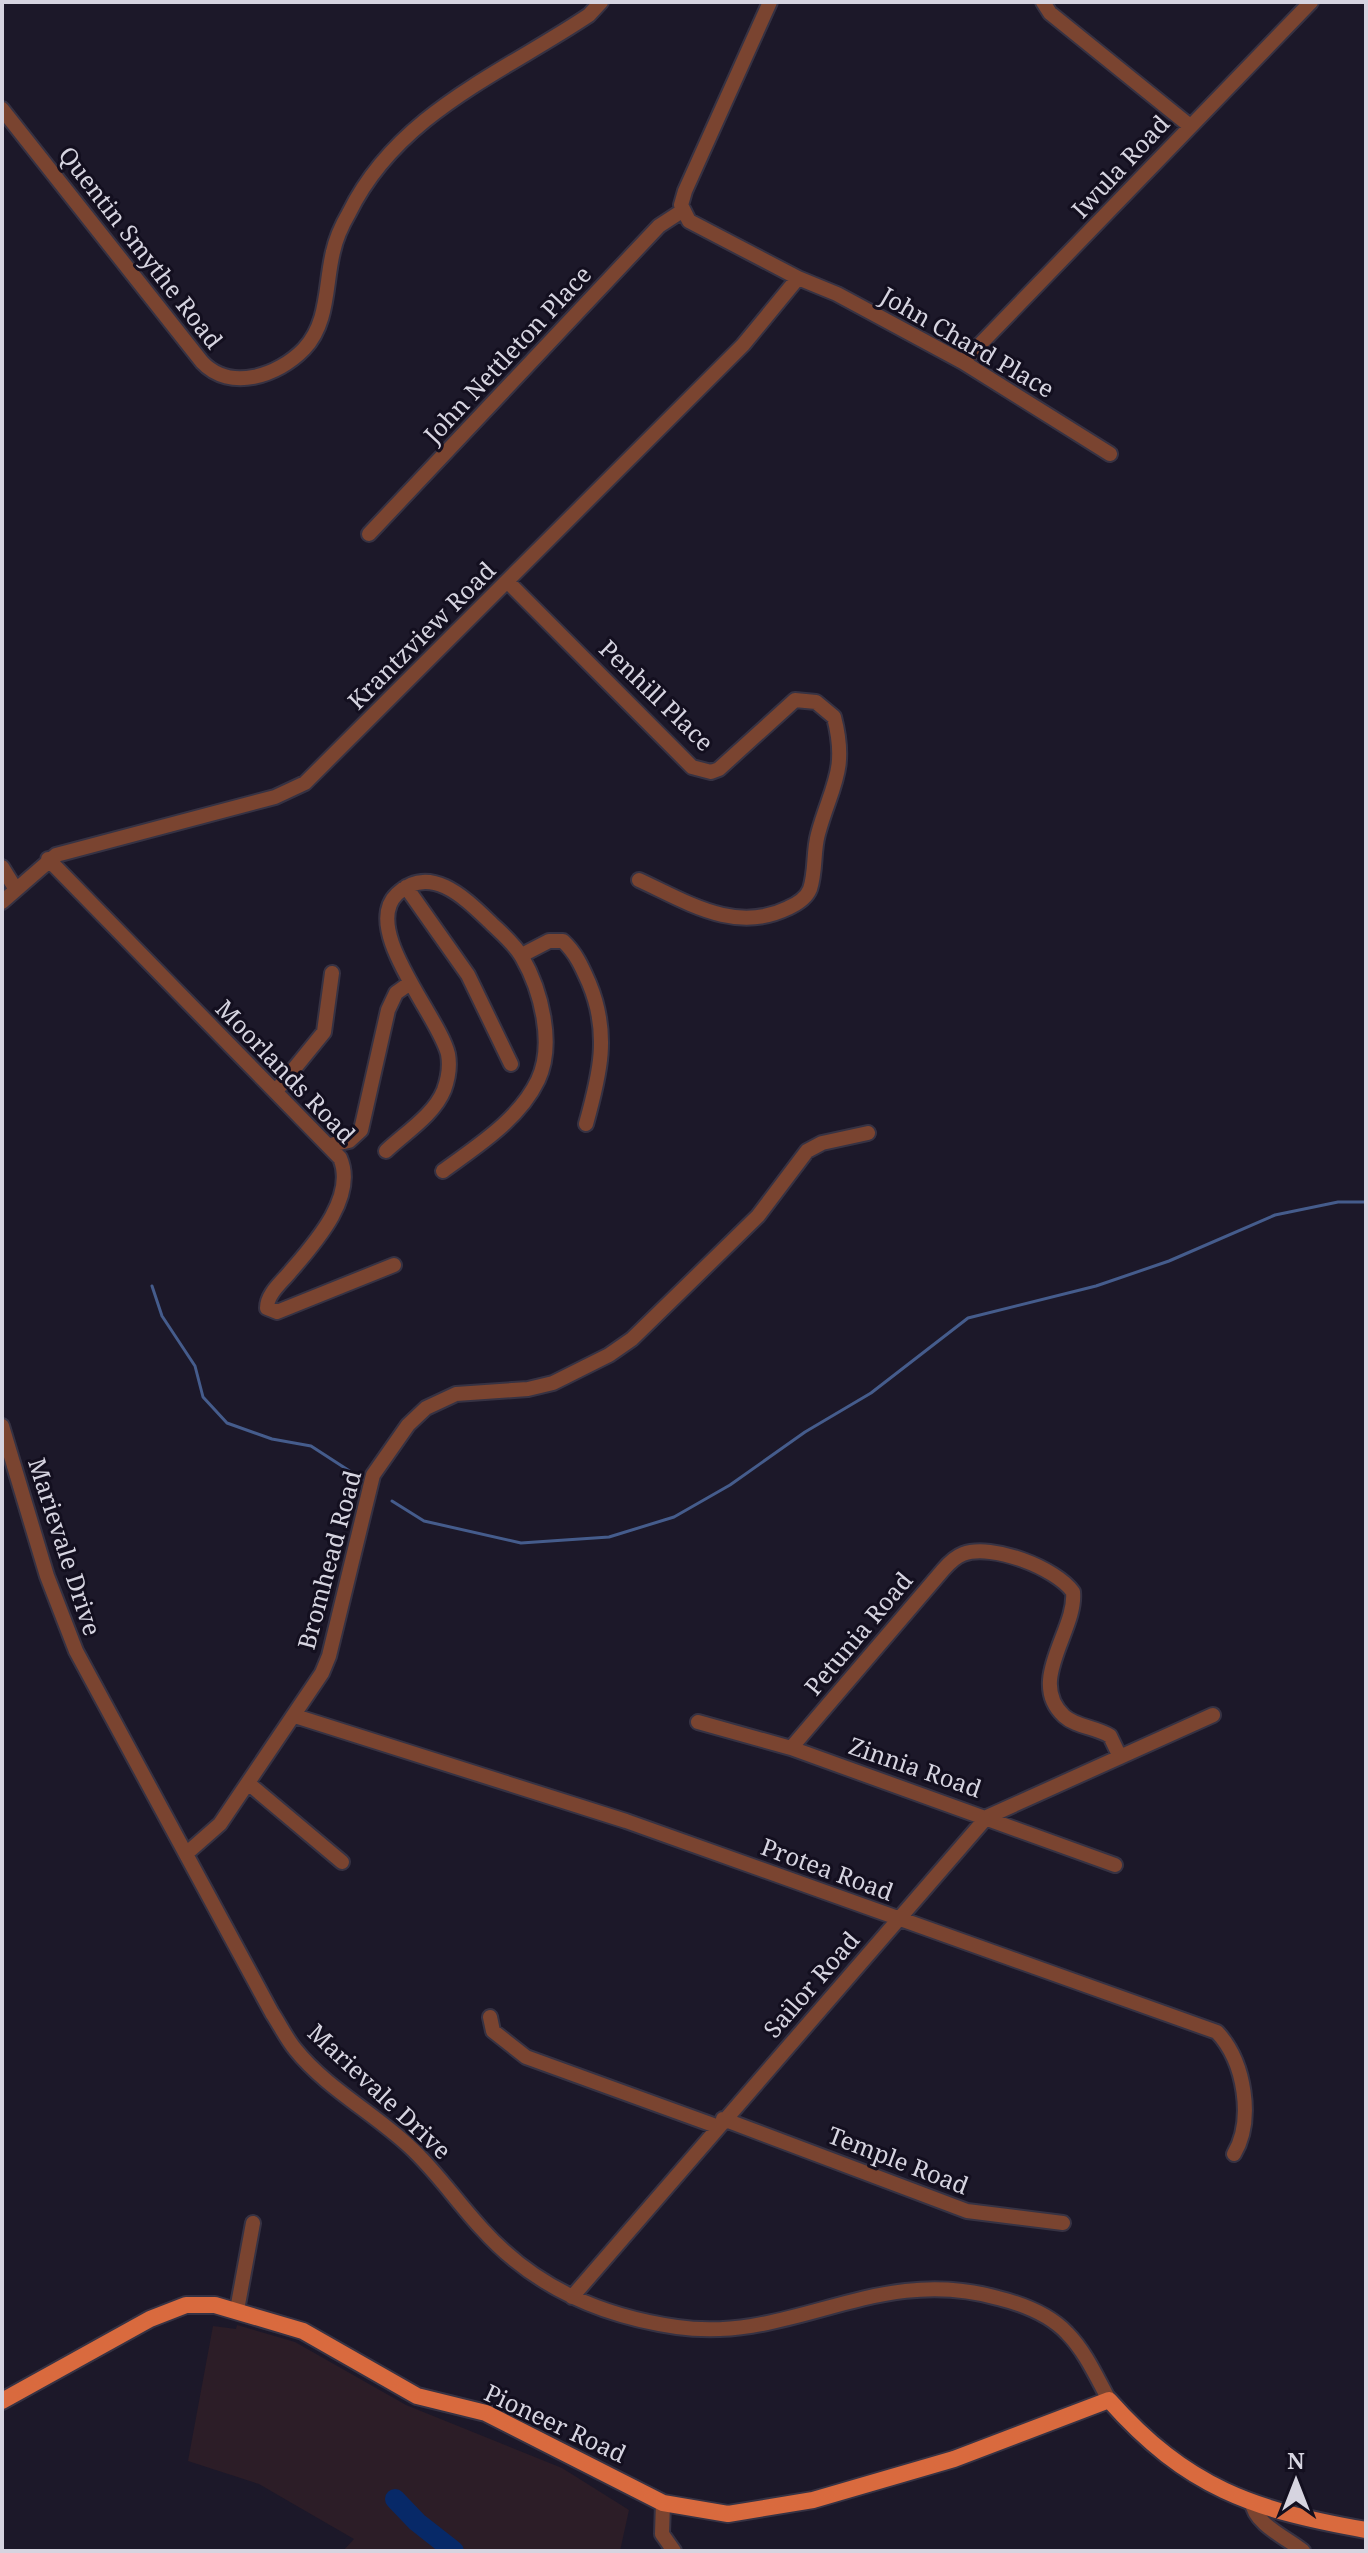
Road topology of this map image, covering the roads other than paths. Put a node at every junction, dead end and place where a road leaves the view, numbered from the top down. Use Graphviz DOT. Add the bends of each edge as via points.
graph roads {
  1 [pos="601,2"];
  2 [pos="770,2"];
  3 [pos="1043,2"];
  4 [pos="1311,2"];
  5 [pos="2,109"];
  6 [pos="1190,126"];
  7 [pos="682,211"];
  8 [pos="798,278"];
  9 [pos="963,362"];
  10 [pos="1110,454"];
  11 [pos="369,534"];
  12 [pos="508,582"];
  13 [pos="48,859"];
  14 [pos="2,867"];
  15 [pos="639,880"];
  16 [pos="406,887"];
  17 [pos="15,888"];
  18 [pos="2,902"];
  19 [pos="522,955"];
  20 [pos="332,973"];
  21 [pos="410,983"];
  22 [pos="511,1064"];
  23 [pos="276,1091"];
  24 [pos="586,1124"];
  25 [pos="868,1133"];
  26 [pos="330,1145"];
  27 [pos="386,1151"];
  28 [pos="443,1171"];
  29 [pos="394,1265"];
  30 [pos="2,1426"];
  31 [pos="1213,1715"];
  32 [pos="295,1716"];
  33 [pos="698,1722"];
  34 [pos="791,1748"];
  35 [pos="1120,1757"];
  36 [pos="248,1783"];
  37 [pos="987,1817"];
  38 [pos="208,1836"];
  39 [pos="187,1853"];
  40 [pos="342,1862"];
  41 [pos="1115,1865"];
  42 [pos="198,1873"];
  43 [pos="900,1919"];
  44 [pos="490,2017"];
  45 [pos="720,2123"];
  46 [pos="1234,2154"];
  47 [pos="253,2223"];
  48 [pos="1063,2223"];
  49 [pos="588,2276"];
  50 [pos="572,2297"];
  51 [pos="596,2306"];
  52 [pos="237,2310"];
  53 [pos="1109,2400"];
  54 [pos="2,2401"];
  55 [pos="1252,2502"];
  56 [pos="663,2503"];
  57 [pos="1366,2530"];
  58 [pos="674,2551"];
  59 [pos="1303,2551"];
  1 -- 5 [label="street, Quentin Smythe Road" via="589,15 405,135 366,182 337,237 313,337 290,361 248,377 220,376 202,362"];
  2 -- 7 [label="street" via="685,191"];
  3 -- 6 [label="street"];
  4 -- 6 [label="street, Iwula Road"];
  6 -- 9 [label="street, Iwula Road"];
  7 -- 8 [label="street" via="694,226"];
  7 -- 11 [label="street, John Nettleton Place" via="659,226"];
  8 -- 9 [label="street, John Chard Place"];
  8 -- 12 [label="street, Krantzview Road" via="743,345"];
  9 -- 10 [label="street, John Chard Place"];
  12 -- 13 [label="street, Krantzview Road" via="305,783 275,797"];
  12 -- 15 [label="street, Penhill Place" via="692,767 719,769 795,700 816,702 834,717 840,772 818,831 813,875 804,898 775,914 736,919"];
  13 -- 17 [label="street, Krantzview Road"];
  13 -- 23 [label="street, Moorlands Road"];
  14 -- 17 [label="street"];
  16 -- 19 [label="street" via="427,882 451,888"];
  16 -- 21 [label="street" via="390,905 387,928"];
  16 -- 22 [label="street" via="468,975"];
  17 -- 18 [label="street, Krantzview Road"];
  19 -- 24 [label="street" via="549,941 563,941 581,963 598,1004 603,1054"];
  19 -- 28 [label="street" via="545,1024 539,1077 489,1138"];
  20 -- 23 [label="street" via="324,1032"];
  21 -- 26 [label="street" via="396,993 388,1010 361,1130 349,1141"];
  21 -- 27 [label="street" via="447,1050 447,1077 426,1115"];
  23 -- 26 [label="street, Moorlands Road"];
  25 -- 32 [label="street, Bromhead Road" via="807,1151 758,1216 609,1355 553,1383 448,1397 408,1425 373,1475 329,1656"];
  26 -- 29 [label="street, Moorlands Road" via="345,1169 342,1192 309,1249 269,1297 267,1308 277,1312"];
  30 -- 39 [label="street, Marievale Drive" via="47,1576 76,1651"];
  31 -- 35 [label="street, Sailor Road"];
  32 -- 36 [label="street, Bromhead Road"];
  32 -- 43 [label="street, Protea Road" via="626,1821"];
  33 -- 34 [label="street, Zinnia Road"];
  34 -- 35 [label="street, Petunia Road" via="943,1570 965,1553 979,1551 1052,1571 1073,1592 1075,1606 1054,1656 1052,1694 1065,1718 1110,1736"];
  34 -- 37 [label="street, Zinnia Road"];
  35 -- 37 [label="street, Sailor Road"];
  36 -- 38 [label="street, Bromhead Road"];
  36 -- 40 [label="street"];
  37 -- 41 [label="street, Zinnia Road"];
  37 -- 43 [label="street, Sailor Road"];
  38 -- 39 [label="street, Bromhead Road"];
  38 -- 42 [label="street"];
  39 -- 42 [label="street, Marievale Drive"];
  42 -- 50 [label="street, Marievale Drive" via="295,2049 411,2148 521,2268"];
  43 -- 45 [label="street, Sailor Road"];
  43 -- 46 [label="street, Protea Road" via="1217,2032 1232,2058 1246,2109 1242,2140"];
  44 -- 45 [label="street, Temple Road" via="493,2031 526,2057"];
  45 -- 48 [label="street, Temple Road" via="967,2211"];
  45 -- 49 [label="street, Sailor Road"];
  47 -- 52 [label="street"];
  49 -- 50 [label="street, Sailor Road"];
  49 -- 51 [label="street"];
  50 -- 51 [label="street, Marievale Drive"];
  51 -- 53 [label="street, Marievale Drive" via="675,2327 716,2329 779,2321 896,2290 973,2292 1024,2306 1068,2334"];
  52 -- 54 [label="main road, Pioneer Road" via="186,2305 150,2319"];
  52 -- 56 [label="main road, Pioneer Road" via="303,2331 417,2396 486,2413"];
  53 -- 55 [label="main road" via="1148,2441 1196,2479"];
  53 -- 56 [label="main road, Pioneer Road" via="954,2459 783,2507 728,2514"];
  55 -- 57 [label="main road"];
  55 -- 59 [label="street" via="1263,2521"];
  56 -- 58 [label="street" via="660,2528"];
}
